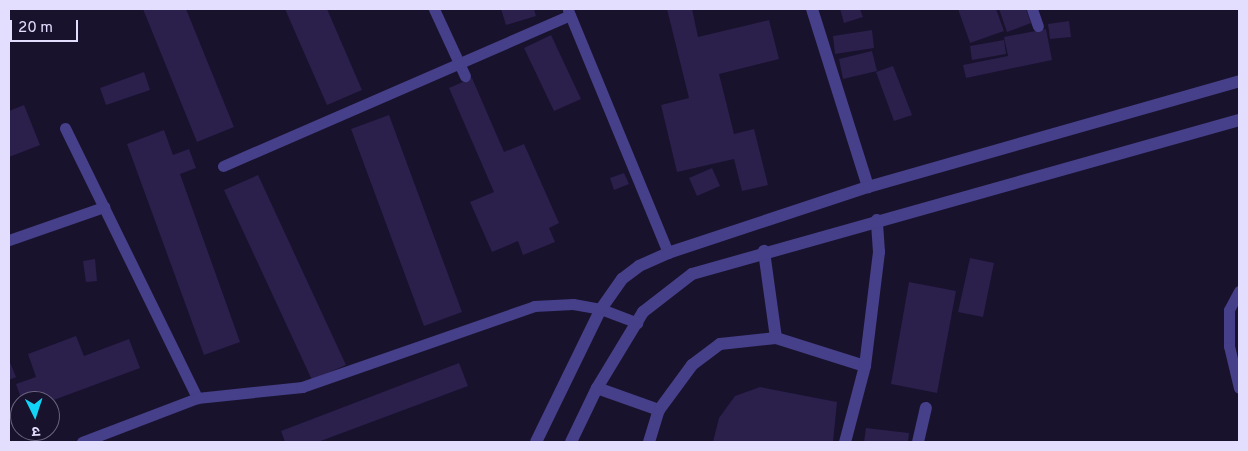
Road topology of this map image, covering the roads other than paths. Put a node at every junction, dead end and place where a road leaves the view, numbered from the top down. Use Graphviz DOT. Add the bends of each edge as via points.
graph roads {
  1 [pos="434,9"];
  2 [pos="812,9"];
  3 [pos="1032,9"];
  4 [pos="569,12"];
  5 [pos="1038,26"];
  6 [pos="460,64"];
  7 [pos="465,76"];
  8 [pos="1239,81"];
  9 [pos="1239,120"];
  10 [pos="65,128"];
  11 [pos="223,165"];
  12 [pos="868,187"];
  13 [pos="104,207"];
  14 [pos="877,220"];
  15 [pos="9,240"];
  16 [pos="764,251"];
  17 [pos="668,253"];
  18 [pos="1239,291"];
  19 [pos="602,309"];
  20 [pos="637,324"];
  21 [pos="776,338"];
  22 [pos="865,366"];
  23 [pos="598,388"];
  24 [pos="1239,388"];
  25 [pos="197,398"];
  26 [pos="926,408"];
  27 [pos="659,410"];
  28 [pos="82,442"];
  29 [pos="536,442"];
  30 [pos="570,442"];
  31 [pos="649,442"];
  32 [pos="846,442"];
  33 [pos="918,442"];
  1 -- 6 [label="lane"];
  2 -- 12 [label="street"];
  3 -- 5 [label="lane"];
  4 -- 6 [label="lane"];
  4 -- 17 [label="lane"];
  6 -- 7 [label="lane"];
  6 -- 11 [label="lane"];
  8 -- 12 [label="street"];
  9 -- 14 [label="street"];
  10 -- 13 [label="lane"];
  12 -- 17 [label="street"];
  13 -- 15 [label="lane"];
  13 -- 25 [label="lane"];
  14 -- 16 [label="street"];
  14 -- 22 [label="street" via="879,252"];
  16 -- 20 [label="street" via="692,274 643,312"];
  16 -- 21 [label="street"];
  17 -- 19 [label="street" via="639,266 622,279"];
  18 -- 24 [label="lane" via="1229,310 1228,346"];
  19 -- 20 [label="lane"];
  19 -- 25 [label="lane" via="573,304 534,306 302,387"];
  19 -- 29 [label="street"];
  20 -- 23 [label="street"];
  21 -- 22 [label="street"];
  21 -- 27 [label="street" via="720,344 692,365"];
  22 -- 32 [label="street"];
  23 -- 27 [label="street"];
  23 -- 30 [label="street"];
  25 -- 28 [label="lane"];
  26 -- 33 [label="street"];
  27 -- 31 [label="street"];
}
